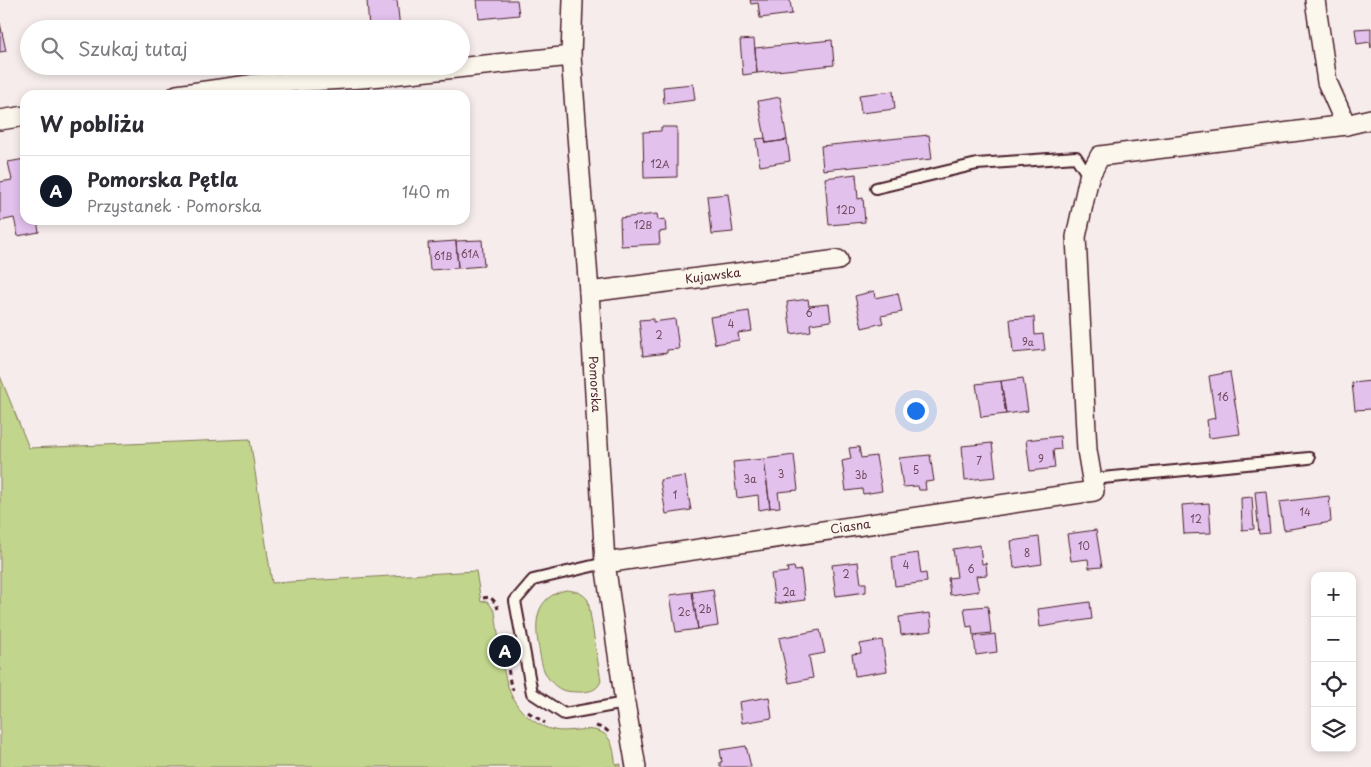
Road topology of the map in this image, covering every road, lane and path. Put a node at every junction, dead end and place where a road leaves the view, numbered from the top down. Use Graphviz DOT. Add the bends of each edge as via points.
graph roads {
  1 [pos="573,0"];
  2 [pos="1315,0"];
  3 [pos="571,56"];
  4 [pos="470,67"];
  5 [pos="390,75"];
  6 [pos="213,90"];
  7 [pos="20,117"];
  8 [pos="1371,119"];
  9 [pos="0,120"];
  10 [pos="1346,125"];
  11 [pos="1089,177"];
  12 [pos="876,188"];
  13 [pos="838,260"];
  14 [pos="589,292"];
  15 [pos="1309,458"];
  16 [pos="1093,485"];
  17 [pos="605,564"];
  18 [pos="625,703"];
  19 [pos="636,767"];
  1 -- 3 [label="street, Pomorska"];
  2 -- 10 [label="street" via="1327,82"];
  3 -- 4 [label="street"];
  3 -- 14 [label="street, Pomorska"];
  5 -- 6 [label="street"];
  7 -- 9 [label="street"];
  8 -- 10 [label="street"];
  10 -- 11 [label="street" via="1100,156"];
  11 -- 12 [label="lane" via="1076,157 977,164"];
  11 -- 16 [label="street" via="1076,237 1087,450"];
  13 -- 14 [label="street, Kujawska"];
  14 -- 17 [label="street, Pomorska"];
  15 -- 16 [label="lane"];
  16 -- 17 [label="street, Ciasna"];
  17 -- 18 [label="street, Pomorska"];
  17 -- 18 [label="lane" via="533,580 515,601 532,693 564,714"];
  18 -- 19 [label="street, Pomorska"];
}
